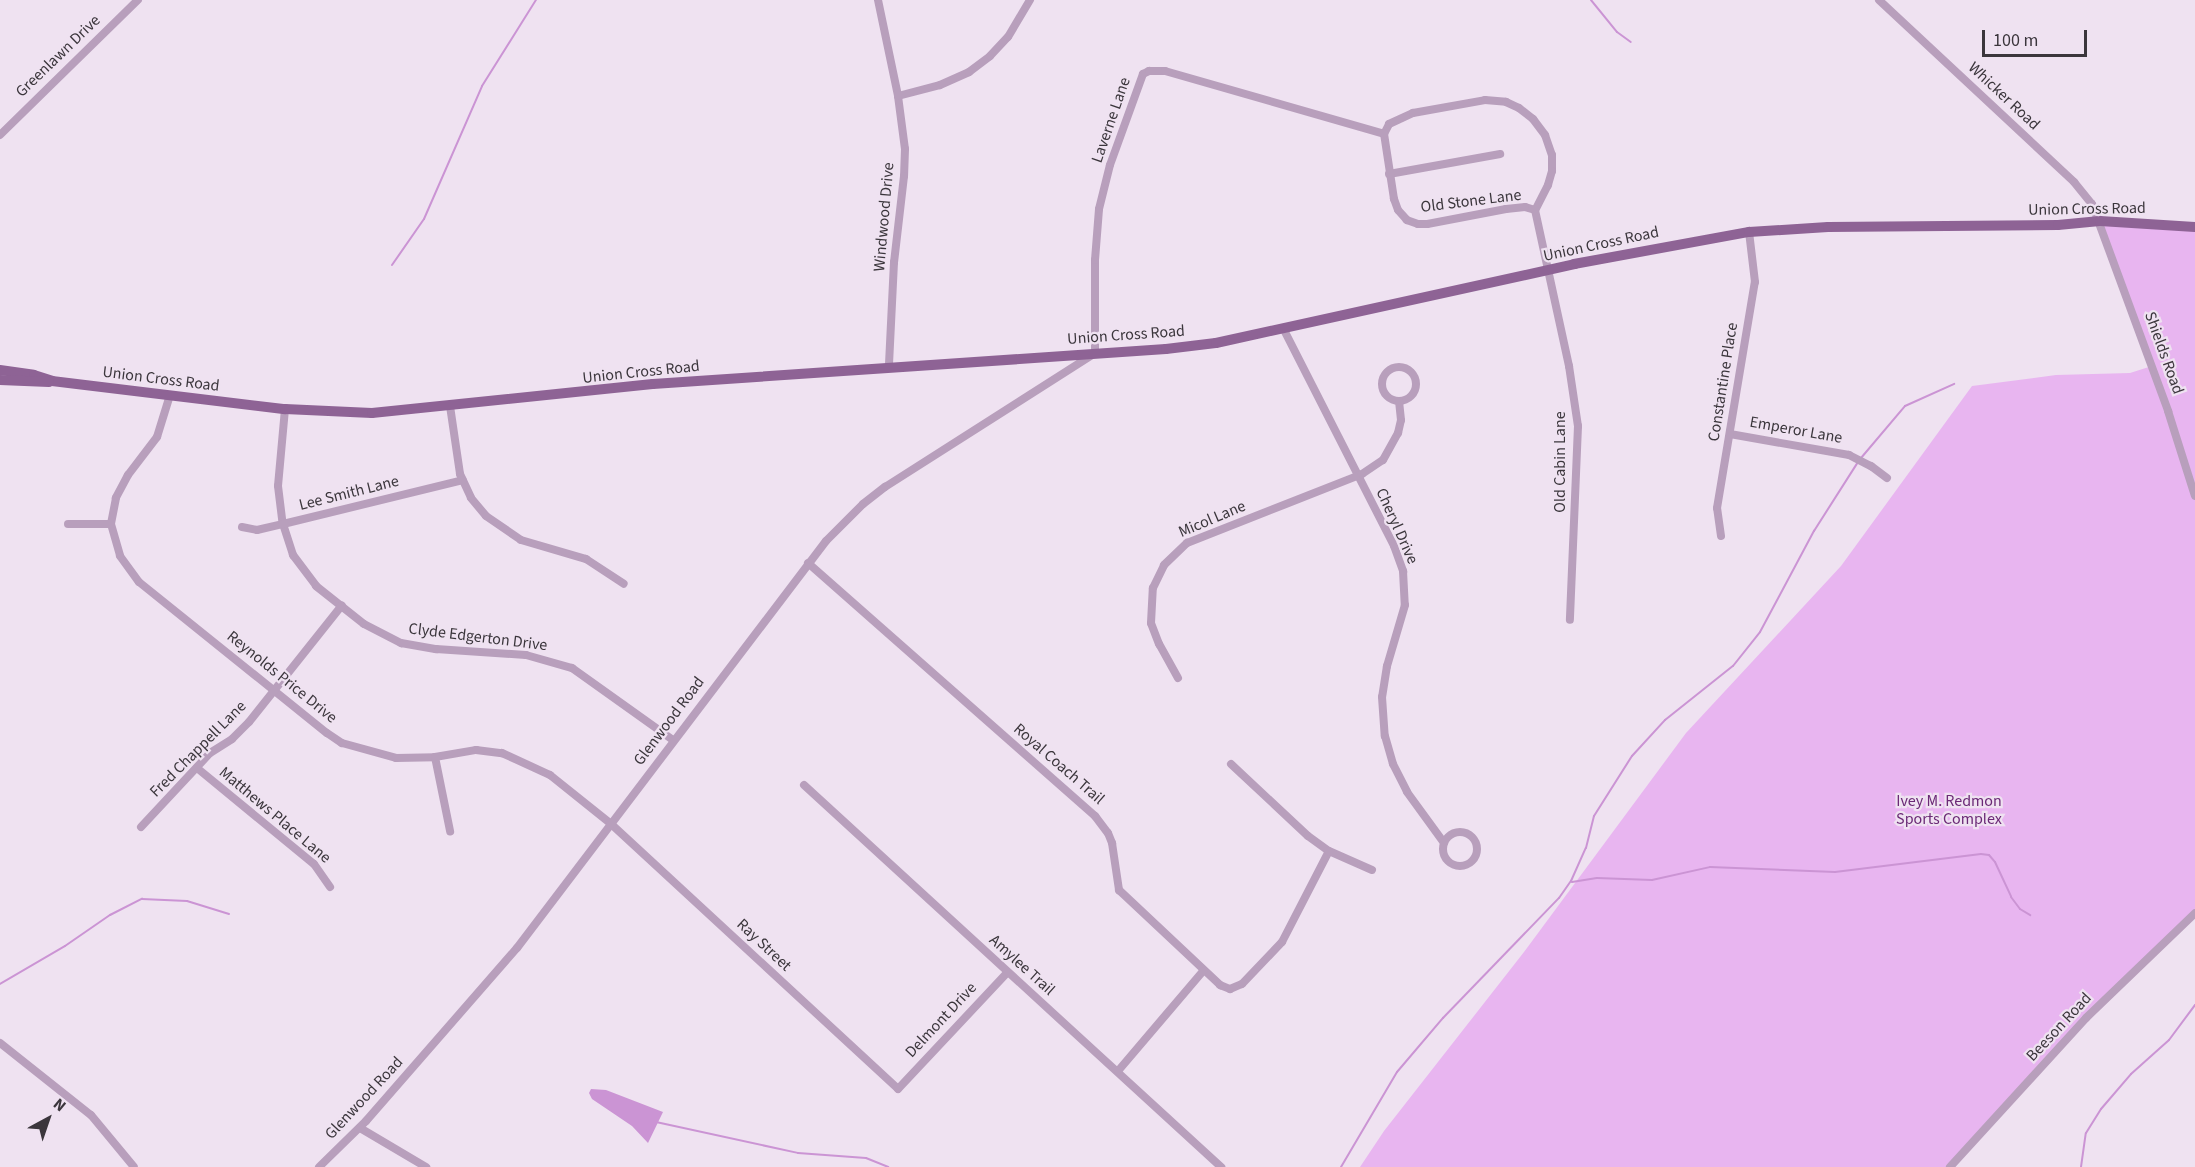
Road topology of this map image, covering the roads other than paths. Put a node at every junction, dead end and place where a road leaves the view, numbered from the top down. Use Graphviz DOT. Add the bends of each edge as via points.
graph roads {
  1 [pos="138,0"];
  2 [pos="878,0"];
  3 [pos="1030,0"];
  4 [pos="1879,0"];
  5 [pos="898,96"];
  6 [pos="1384,134"];
  7 [pos="0,135"];
  8 [pos="1500,154"];
  9 [pos="1389,174"];
  10 [pos="1535,210"];
  11 [pos="2100,221"];
  12 [pos="2195,227"];
  13 [pos="1749,232"];
  14 [pos="1549,270"];
  15 [pos="1283,328"];
  16 [pos="1095,353"];
  17 [pos="889,366"];
  18 [pos="0,370"];
  19 [pos="0,380"];
  20 [pos="52,381"];
  21 [pos="170,395"];
  22 [pos="1399,401"];
  23 [pos="450,406"];
  24 [pos="285,409"];
  25 [pos="1730,434"];
  26 [pos="1357,476"];
  27 [pos="1887,478"];
  28 [pos="463,480"];
  29 [pos="2195,496"];
  30 [pos="68,524"];
  31 [pos="111,524"];
  32 [pos="283,524"];
  33 [pos="242,527"];
  34 [pos="1721,536"];
  35 [pos="808,563"];
  36 [pos="624,584"];
  37 [pos="342,605"];
  38 [pos="1570,620"];
  39 [pos="1178,678"];
  40 [pos="273,690"];
  41 [pos="673,740"];
  42 [pos="435,757"];
  43 [pos="1231,764"];
  44 [pos="197,768"];
  45 [pos="804,785"];
  46 [pos="610,823"];
  47 [pos="141,827"];
  48 [pos="450,831"];
  49 [pos="1444,843"];
  50 [pos="1329,851"];
  51 [pos="1372,870"];
  52 [pos="330,887"];
  53 [pos="2195,914"];
  54 [pos="1203,971"];
  55 [pos="1007,973"];
  56 [pos="0,1043"];
  57 [pos="1118,1071"];
  58 [pos="898,1089"];
  59 [pos="360,1128"];
  60 [pos="134,1167"];
  61 [pos="319,1167"];
  62 [pos="426,1167"];
  63 [pos="1221,1167"];
  64 [pos="1950,1167"];
  1 -- 7 [label="street, Greenlawn Drive"];
  2 -- 5 [label="street, Windwood Drive"];
  3 -- 5 [label="street" via="1008,37 969,72 940,85"];
  4 -- 11 [label="street, Whicker Road" via="2074,182"];
  5 -- 17 [label="street, Windwood Drive" via="905,149"];
  6 -- 9 [label="street, Old Stone Lane"];
  6 -- 10 [label="street, Old Stone Lane" via="1397,119 1448,106 1485,100 1519,108 1545,135 1552,155 1548,184"];
  6 -- 16 [label="street, Laverne Lane" via="1165,71 1146,72 1124,123 1099,209"];
  8 -- 9 [label="street"];
  9 -- 10 [label="street, Old Stone Lane" via="1398,210 1407,220 1418,224 1506,209"];
  10 -- 14 [label="street, Old Stone Lane"];
  11 -- 12 [label="main road, Union Cross Road"];
  11 -- 13 [label="main road, Union Cross Road"];
  11 -- 29 [label="street, Shields Road"];
  13 -- 14 [label="main road, Union Cross Road"];
  13 -- 25 [label="street, Constantine Place" via="1755,282"];
  14 -- 15 [label="main road, Union Cross Road"];
  14 -- 38 [label="street, Old Cabin Lane" via="1578,426"];
  15 -- 16 [label="main road, Union Cross Road" via="1216,343"];
  15 -- 26 [label="street, Cheryl Drive"];
  16 -- 17 [label="main road, Union Cross Road"];
  16 -- 35 [label="street, Glenwood Road" via="885,487 844,521"];
  17 -- 23 [label="main road, Union Cross Road" via="653,384"];
  18 -- 20 [label="main road, Union Cross Road"];
  19 -- 20 [label="main road, Union Cross Road"];
  20 -- 21 [label="main road, Union Cross Road"];
  21 -- 24 [label="main road, Union Cross Road"];
  21 -- 31 [label="street" via="152,445 121,486"];
  22 -- 22 [label="street" via="1410,397 1416,388 1411,372 1401,367 1386,373 1382,383 1385,393"];
  22 -- 26 [label="street, Micol Lane" via="1401,420 1392,446 1383,460"];
  23 -- 24 [label="main road, Union Cross Road" via="372,413"];
  23 -- 28 [label="street" via="455,454"];
  24 -- 32 [label="street, Clyde Edgerton Drive" via="278,486"];
  25 -- 27 [label="street, Emperor Lane" via="1849,455"];
  25 -- 34 [label="street, Constantine Place" via="1717,508"];
  26 -- 39 [label="street, Micol Lane" via="1187,543 1172,555 1153,588 1150,614 1159,644"];
  26 -- 49 [label="street, Cheryl Drive" via="1403,571 1405,605 1386,666 1382,697 1385,736 1407,792"];
  28 -- 32 [label="street, Lee Smith Lane"];
  28 -- 36 [label="street" via="480,509 502,530 530,544 586,559"];
  30 -- 31 [label="street"];
  31 -- 40 [label="street, Reynolds Price Drive" via="120,556 139,582"];
  32 -- 33 [label="street, Lee Smith Lane" via="257,530"];
  32 -- 37 [label="street, Clyde Edgerton Drive" via="299,566"];
  35 -- 41 [label="street, Glenwood Road"];
  35 -- 54 [label="street, Royal Coach Trail" via="1095,816 1112,843 1119,890"];
  37 -- 40 [label="street, Fred Chappell Lane"];
  37 -- 41 [label="street, Clyde Edgerton Drive" via="375,631 417,647 526,655 572,668"];
  40 -- 42 [label="street, Reynolds Price Drive" via="342,743 396,758"];
  40 -- 44 [label="street, Fred Chappell Lane" via="249,722"];
  41 -- 46 [label="street, Glenwood Road"];
  42 -- 46 [label="street, Reynolds Price Drive" via="476,750 516,759 550,775"];
  42 -- 48 [label="street"];
  43 -- 50 [label="street"];
  44 -- 47 [label="street, Fred Chappell Lane"];
  44 -- 52 [label="street, Matthews Place Lane" via="314,864"];
  45 -- 55 [label="street, Amylee Trail"];
  46 -- 58 [label="street, Ray Street"];
  46 -- 59 [label="street, Glenwood Road" via="517,948"];
  49 -- 49 [label="street" via="1446,859 1455,866 1466,866 1477,853 1475,842 1467,834 1451,835"];
  50 -- 51 [label="street"];
  50 -- 54 [label="street, Royal Coach Trail" via="1293,925 1257,970 1242,984 1230,988"];
  53 -- 64 [label="street, Beeson Road" via="2086,1018"];
  54 -- 57 [label="street"];
  55 -- 57 [label="street, Amylee Trail"];
  55 -- 58 [label="street, Delmont Drive"];
  56 -- 60 [label="street" via="91,1115"];
  57 -- 63 [label="street, Amylee Trail"];
  59 -- 61 [label="street, Glenwood Road"];
  59 -- 62 [label="street"];
}
